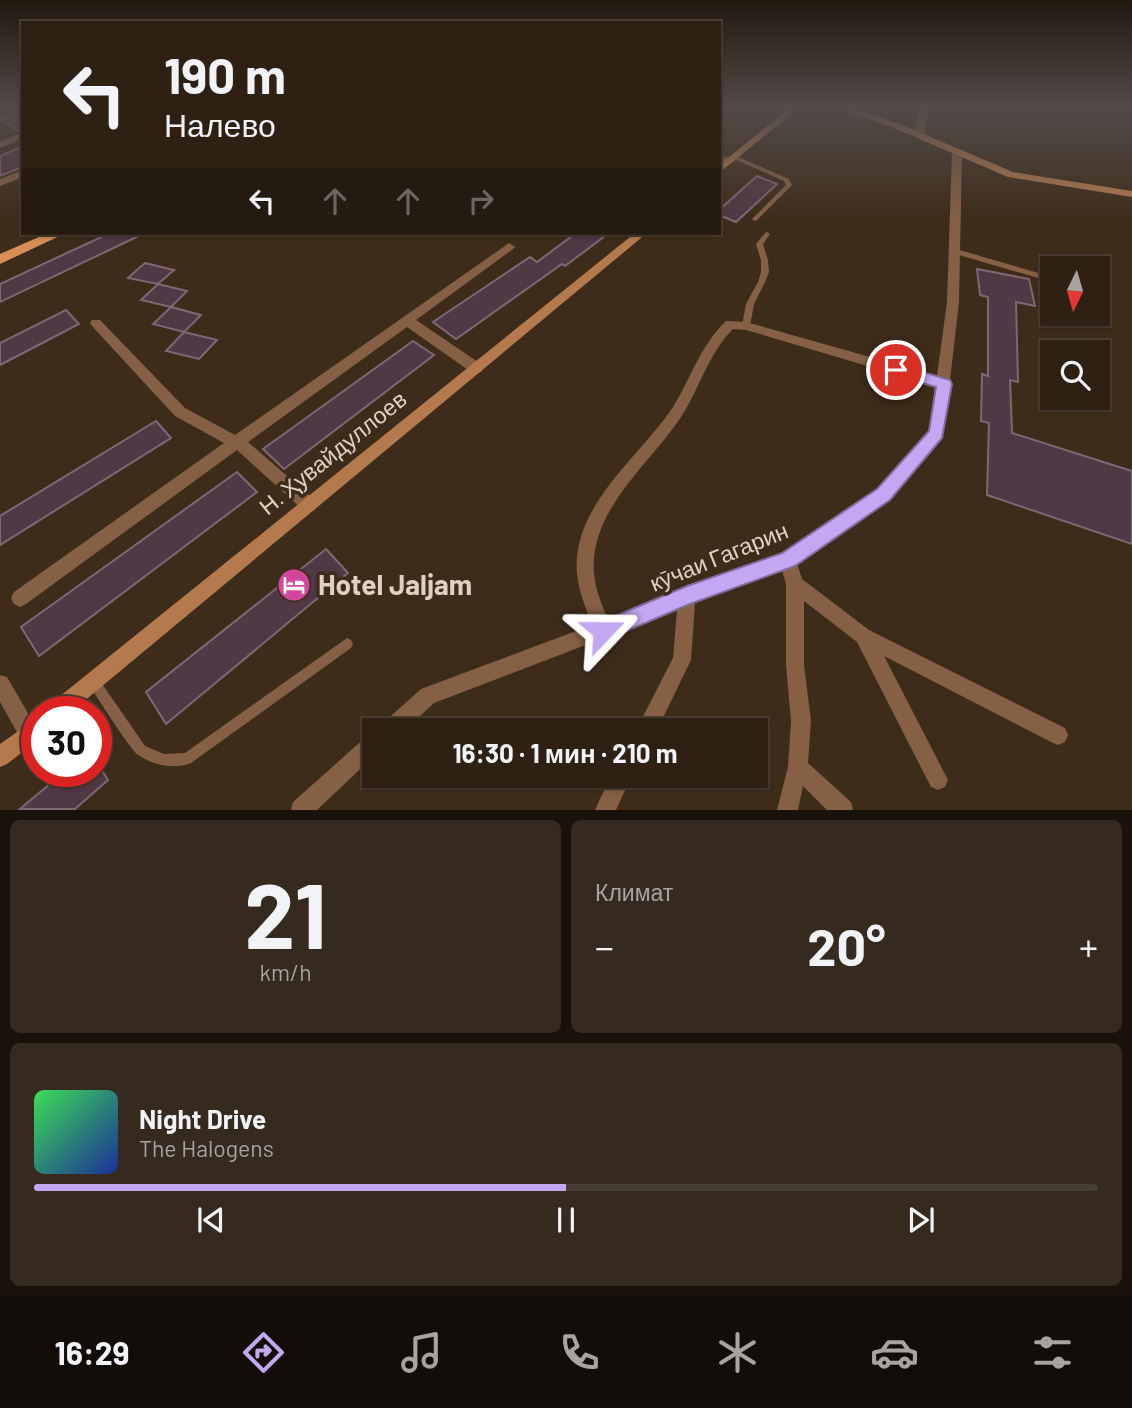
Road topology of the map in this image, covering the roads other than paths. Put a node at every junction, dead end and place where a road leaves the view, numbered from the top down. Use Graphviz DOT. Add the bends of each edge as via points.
graph roads {
  1 [pos="747,145"];
  2 [pos="940,145"];
  3 [pos="957,152"];
  4 [pos="728,159"];
  5 [pos="21,174"];
  6 [pos="0,183"];
  7 [pos="1132,194"];
  8 [pos="755,219"];
  9 [pos="768,234"];
  10 [pos="54,235"];
  11 [pos="639,235"];
  12 [pos="509,247"];
  13 [pos="954,251"];
  14 [pos="0,259"];
  15 [pos="1040,276"];
  16 [pos="408,321"];
  17 [pos="96,323"];
  18 [pos="746,326"];
  19 [pos="476,368"];
  20 [pos="945,384"];
  21 [pos="236,442"];
  22 [pos="309,505"];
  23 [pos="788,560"];
  24 [pos="795,583"];
  25 [pos="687,596"];
  26 [pos="20,598"];
  27 [pos="603,631"];
  28 [pos="863,636"];
  29 [pos="347,644"];
  30 [pos="94,682"];
  31 [pos="0,684"];
  32 [pos="76,696"];
  33 [pos="21,714"];
  34 [pos="403,718"];
  35 [pos="652,718"];
  36 [pos="1058,734"];
  37 [pos="21,740"];
  38 [pos="362,754"];
  39 [pos="0,757"];
  40 [pos="798,767"];
  41 [pos="938,780"];
  42 [pos="616,788"];
  43 [pos="301,810"];
  44 [pos="605,810"];
  45 [pos="787,810"];
  46 [pos="843,810"];
  1 -- 4 [label="street"];
  2 -- 3 [label="street"];
  3 -- 7 [label="street" via="1011,175"];
  3 -- 13 [label="street, кӯчаи Гагарин"];
  4 -- 8 [label="lane" via="787,180 789,185"];
  5 -- 6 [label="street"];
  9 -- 18 [label="lane" via="759,244 767,262 764,282 751,300"];
  10 -- 14 [label="main road"];
  11 -- 19 [label="street, Н. Ҳувайдуллоев"];
  12 -- 16 [label="street"];
  13 -- 15 [label="lane"];
  13 -- 20 [label="street, кӯчаи Гагарин"];
  16 -- 19 [label="street"];
  16 -- 21 [label="street"];
  17 -- 21 [label="street" via="180,412"];
  18 -- 20 [label="street"];
  18 -- 27 [label="street" via="730,324 717,335 677,411 601,508 588,544 585,572"];
  19 -- 22 [label="street, Н. Ҳувайдуллоев"];
  20 -- 23 [label="street, кӯчаи Гагарин" via="936,434 884,495"];
  21 -- 22 [label="street"];
  21 -- 26 [label="street"];
  22 -- 30 [label="street, Н. Ҳувайдуллоев"];
  23 -- 24 [label="street"];
  23 -- 25 [label="street, кӯчаи Гагарин"];
  24 -- 28 [label="street"];
  24 -- 40 [label="street" via="795,665 801,721"];
  25 -- 27 [label="street, кӯчаи Гагарин"];
  25 -- 35 [label="street" via="682,660"];
  27 -- 34 [label="street, кӯчаи Гагарин" via="428,696"];
  28 -- 36 [label="street"];
  28 -- 41 [label="street"];
  29 -- 30 [label="lane" via="187,759 164,760 141,750"];
  30 -- 32 [label="street, Н. Ҳувайдуллоев"];
  31 -- 33 [label="street"];
  37 -- 39 [label="street"];
  38 -- 43 [label="street"];
  40 -- 45 [label="street"];
  40 -- 46 [label="street"];
  42 -- 44 [label="street"];
}
